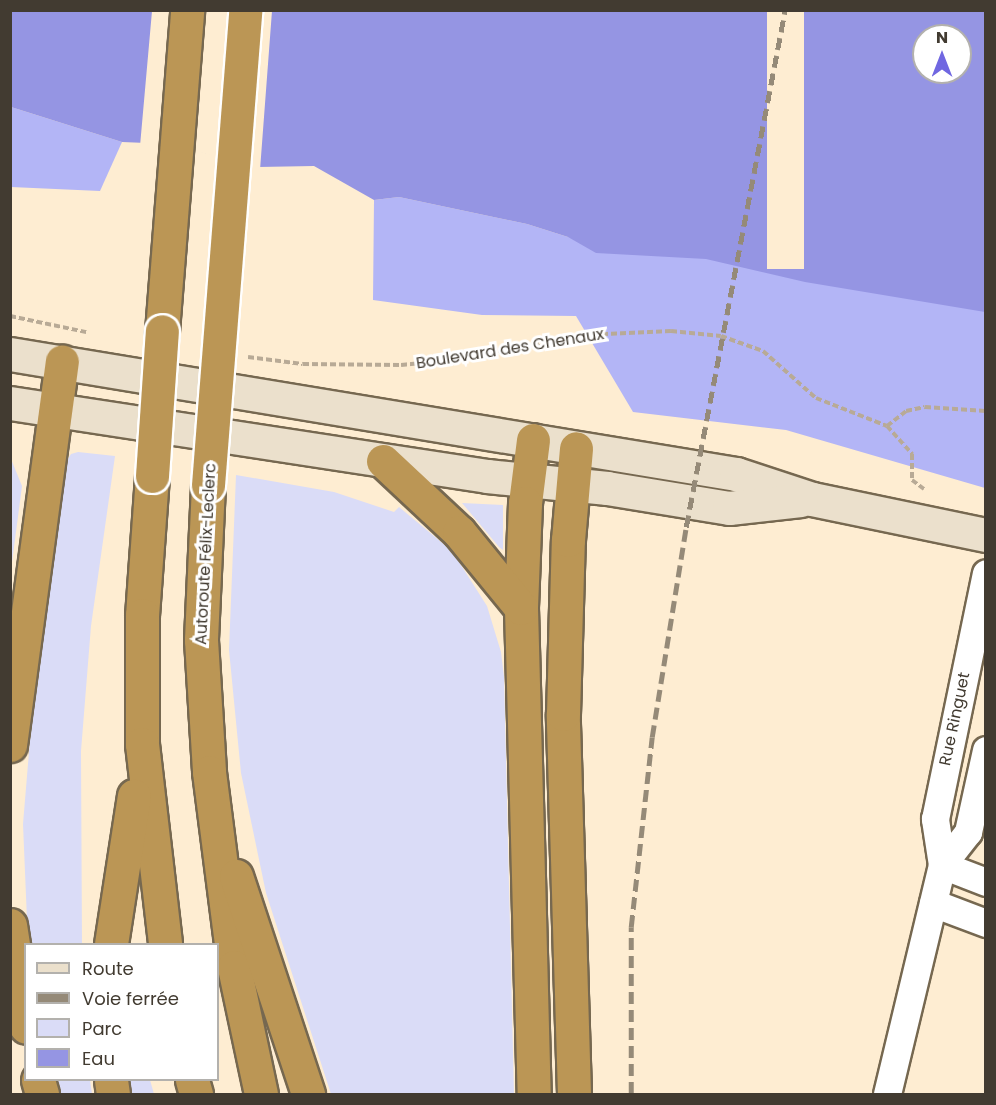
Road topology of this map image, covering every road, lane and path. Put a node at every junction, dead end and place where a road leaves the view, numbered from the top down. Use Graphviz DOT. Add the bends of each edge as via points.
graph roads {
  1 [pos="187,10"];
  2 [pos="245,10"];
  3 [pos="10,316"];
  4 [pos="93,333"];
  5 [pos="10,354"];
  6 [pos="241,356"];
  7 [pos="62,362"];
  8 [pos="10,403"];
  9 [pos="54,411"];
  10 [pos="986,411"];
  11 [pos="886,426"];
  12 [pos="533,440"];
  13 [pos="576,448"];
  14 [pos="383,461"];
  15 [pos="528,480"];
  16 [pos="912,480"];
  17 [pos="571,484"];
  18 [pos="812,499"];
  19 [pos="986,535"];
  20 [pos="986,573"];
  21 [pos="521,608"];
  22 [pos="142,744"];
  23 [pos="10,745"];
  24 [pos="986,750"];
  25 [pos="212,804"];
  26 [pos="942,865"];
  27 [pos="986,882"];
  28 [pos="933,903"];
  29 [pos="986,922"];
  30 [pos="10,925"];
  31 [pos="111,943"];
  32 [pos="165,943"];
  33 [pos="24,1014"];
  34 [pos="261,1095"];
  35 [pos="308,1095"];
  36 [pos="534,1095"];
  37 [pos="574,1095"];
  38 [pos="887,1095"];
  1 -- 22 [label="highway, bridge" via="142,615"];
  2 -- 25 [label="highway, Autoroute Félix-Leclerc, bridge" via="208,485 201,640"];
  3 -- 4 [label="path"];
  5 -- 7 [label="street"];
  6 -- 11 [label="path, Boulevard des Chenaux" via="303,364 401,365 464,359 584,335 648,331 711,334 762,351 807,392"];
  7 -- 9 [label="highway"];
  7 -- 12 [label="street"];
  8 -- 9 [label="street"];
  9 -- 14 [label="street"];
  9 -- 23 [label="highway"];
  10 -- 11 [label="path" via="925,407 906,411"];
  11 -- 16 [label="path, Boulevard des Chenaux" via="912,454"];
  12 -- 13 [label="street"];
  12 -- 15 [label="highway"];
  13 -- 17 [label="highway"];
  13 -- 18 [label="street" via="736,474"];
  14 -- 15 [label="street"];
  14 -- 21 [label="highway" via="459,532"];
  15 -- 17 [label="street"];
  15 -- 21 [label="highway"];
  17 -- 18 [label="street" via="729,508"];
  17 -- 37 [label="highway" via="563,714"];
  18 -- 19 [label="street"];
  20 -- 26 [label="street, Rue Ringuet" via="935,819"];
  21 -- 36 [label="highway"];
  22 -- 31 [label="highway"];
  22 -- 32 [label="highway"];
  24 -- 26 [label="street, Rue Ringuet" via="971,826 964,841"];
  25 -- 34 [label="highway, Autoroute Félix-Leclerc" via="237,986"];
  25 -- 35 [label="highway"];
  26 -- 27 [label="street"];
  26 -- 28 [label="street, Rue Ringuet"];
  28 -- 29 [label="street"];
  28 -- 38 [label="street, Rue Ringuet"];
  30 -- 33 [label="highway"];
}
